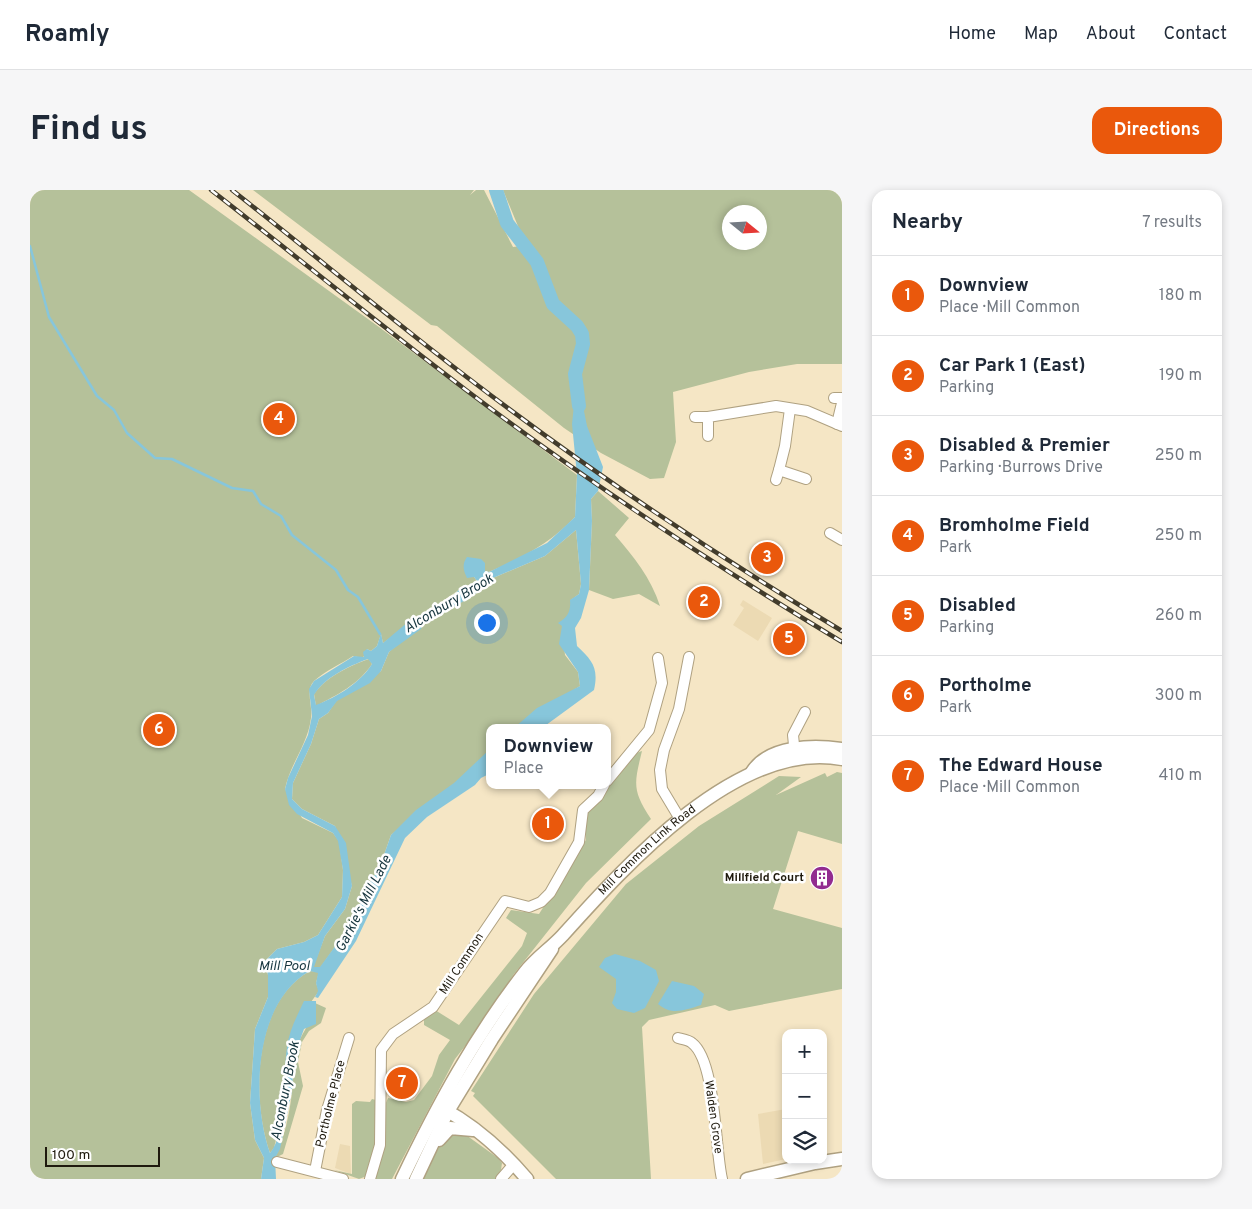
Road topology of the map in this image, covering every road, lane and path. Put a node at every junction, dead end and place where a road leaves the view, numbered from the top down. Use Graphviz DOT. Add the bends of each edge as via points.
graph roads {
  1 [pos="839,400"];
  2 [pos="790,409"];
  3 [pos="695,417"];
  4 [pos="708,417"];
  5 [pos="840,425"];
  6 [pos="708,436"];
  7 [pos="806,479"];
  8 [pos="830,533"];
  9 [pos="842,540"];
  10 [pos="690,657"];
  11 [pos="658,658"];
  12 [pos="805,712"];
  13 [pos="842,749"];
  14 [pos="795,754"];
  15 [pos="842,759"];
  16 [pos="611,776"];
  17 [pos="602,789"];
  18 [pos="680,819"];
  19 [pos="348,1038"];
  20 [pos="678,1038"];
  21 [pos="443,1108"];
  22 [pos="476,1131"];
  23 [pos="429,1152"];
  24 [pos="842,1159"];
  25 [pos="278,1162"];
  26 [pos="514,1164"];
  27 [pos="315,1171"];
  28 [pos="326,1176"];
  29 [pos="343,1179"];
  30 [pos="370,1179"];
  31 [pos="402,1179"];
  32 [pos="416,1179"];
  33 [pos="502,1179"];
  34 [pos="527,1179"];
  35 [pos="722,1179"];
  36 [pos="747,1179"];
  1 -- 5 [label="street"];
  2 -- 4 [label="street" via="776,406 751,408"];
  2 -- 5 [label="street" via="807,411"];
  2 -- 7 [label="street" via="778,475"];
  3 -- 4 [label="street"];
  4 -- 6 [label="street"];
  8 -- 9 [label="street"];
  10 -- 18 [label="street" via="679,710 660,770 662,789"];
  11 -- 16 [label="street" via="662,683 649,730"];
  12 -- 14 [label="street" via="793,734"];
  13 -- 14 [label="main road, Mill Common Link Road" via="825,747"];
  14 -- 15 [label="main road, Mill Common Link Road"];
  14 -- 18 [label="main road, Mill Common Link Road" via="759,761 752,772"];
  17 -- 30 [label="street, Mill Common" via="583,810 579,842 550,893 529,907 505,901 432,1007 393,1034 381,1050 380,1145"];
  18 -- 21 [label="main road, Mill Common Link Road" via="621,874 520,979 455,1075"];
  19 -- 27 [label="street, Portholme Place" via="327,1110"];
  20 -- 35 [label="street, Walden Grove" via="693,1043 703,1060 710,1086"];
  21 -- 22 [label="main road"];
  21 -- 23 [label="main road"];
  21 -- 31 [label="main road"];
  22 -- 23 [label="main road" via="450,1128"];
  22 -- 26 [label="main road"];
  23 -- 32 [label="main road"];
  24 -- 36 [label="main road"];
  25 -- 27 [label="street"];
  26 -- 33 [label="street"];
  26 -- 34 [label="main road"];
  27 -- 28 [label="street"];
  28 -- 29 [label="street"];
}
